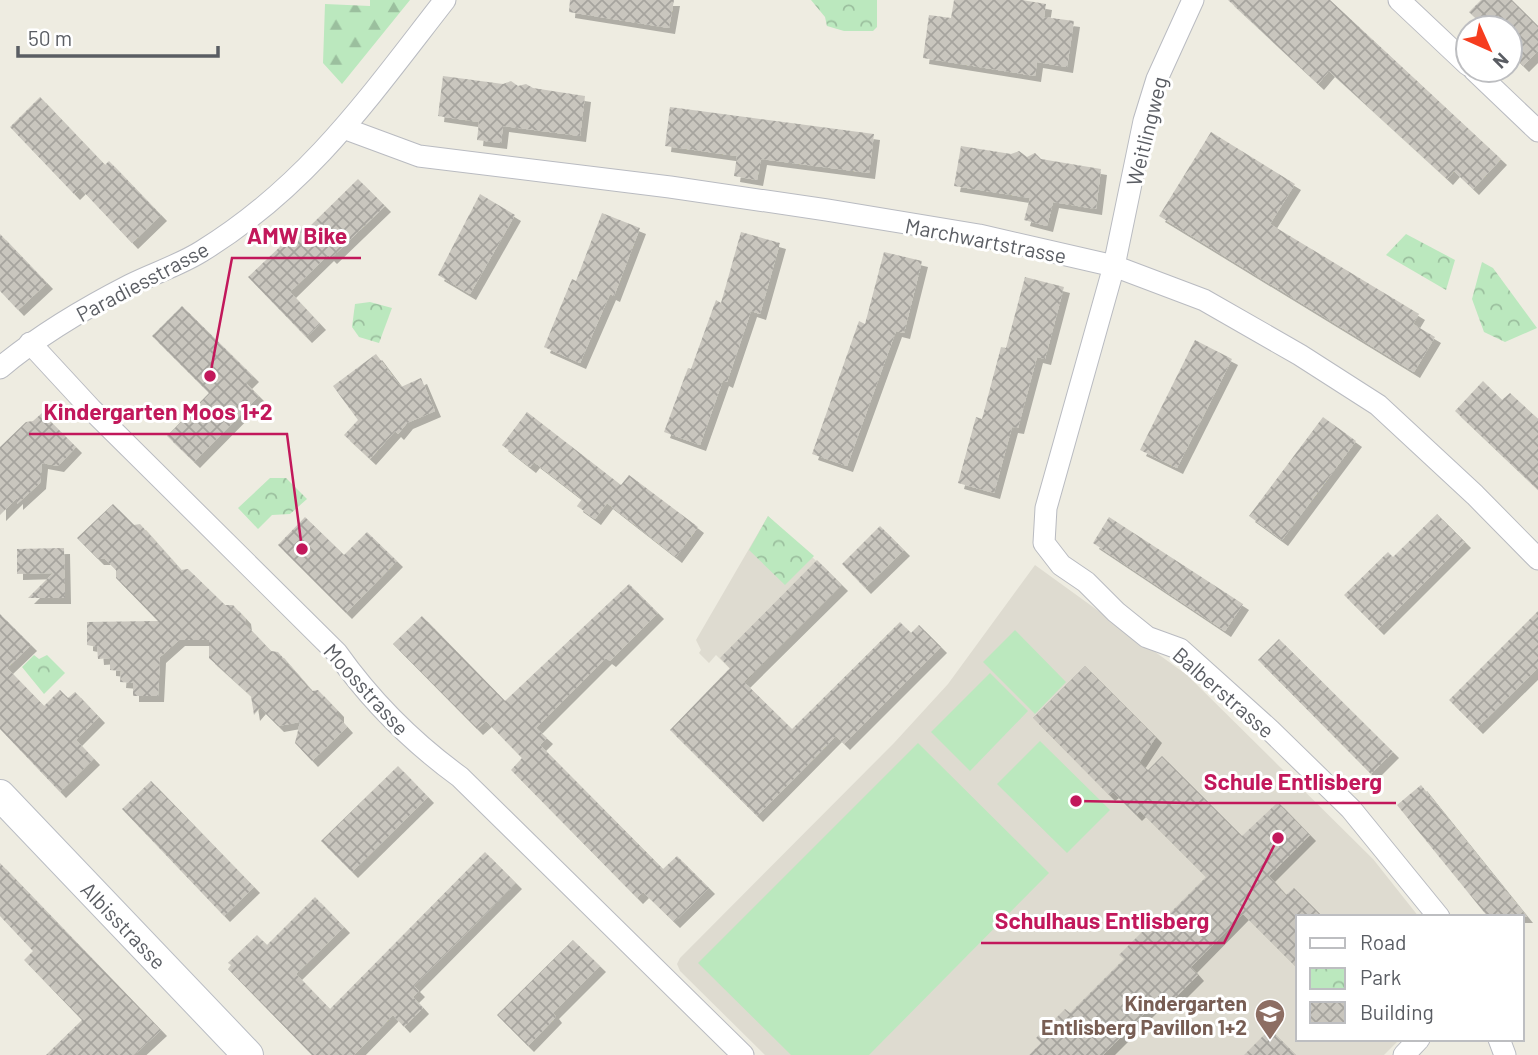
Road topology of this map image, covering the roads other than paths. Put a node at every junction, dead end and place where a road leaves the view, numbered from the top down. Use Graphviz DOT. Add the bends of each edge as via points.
graph roads {
  1 [pos="445,0"];
  2 [pos="1193,0"];
  3 [pos="1399,0"];
  4 [pos="1454,52"];
  5 [pos="1489,84"];
  6 [pos="345,129"];
  7 [pos="1538,131"];
  8 [pos="1115,266"];
  9 [pos="30,343"];
  10 [pos="4,356"];
  11 [pos="1538,559"];
  12 [pos="0,795"];
  13 [pos="1437,915"];
  14 [pos="1417,1041"];
  15 [pos="248,1055"];
  16 [pos="743,1055"];
  17 [pos="1404,1055"];
  1 -- 6 [label="street, Paradiesstrasse"];
  2 -- 8 [label="street, Weitlingweg" via="1157,79 1144,121"];
  3 -- 4 [label="street"];
  5 -- 7 [label="street"];
  6 -- 8 [label="street, Marchwartstrasse" via="419,156 670,187 979,234"];
  6 -- 9 [label="street, Paradiesstrasse" via="278,196 202,251 130,285"];
  8 -- 11 [label="street, Marchwartstrasse" via="1204,300 1378,405"];
  8 -- 13 [label="street, Balberstrasse" via="1046,508 1044,543 1061,565 1116,612 1147,636 1180,649 1279,739 1359,817"];
  9 -- 10 [label="street, Paradiesstrasse"];
  9 -- 16 [label="street, Moosstrasse" via="337,653 361,687 425,751 460,777"];
  12 -- 15 [label="main road, Albisstrasse"];
  14 -- 17 [label="street"];
}
